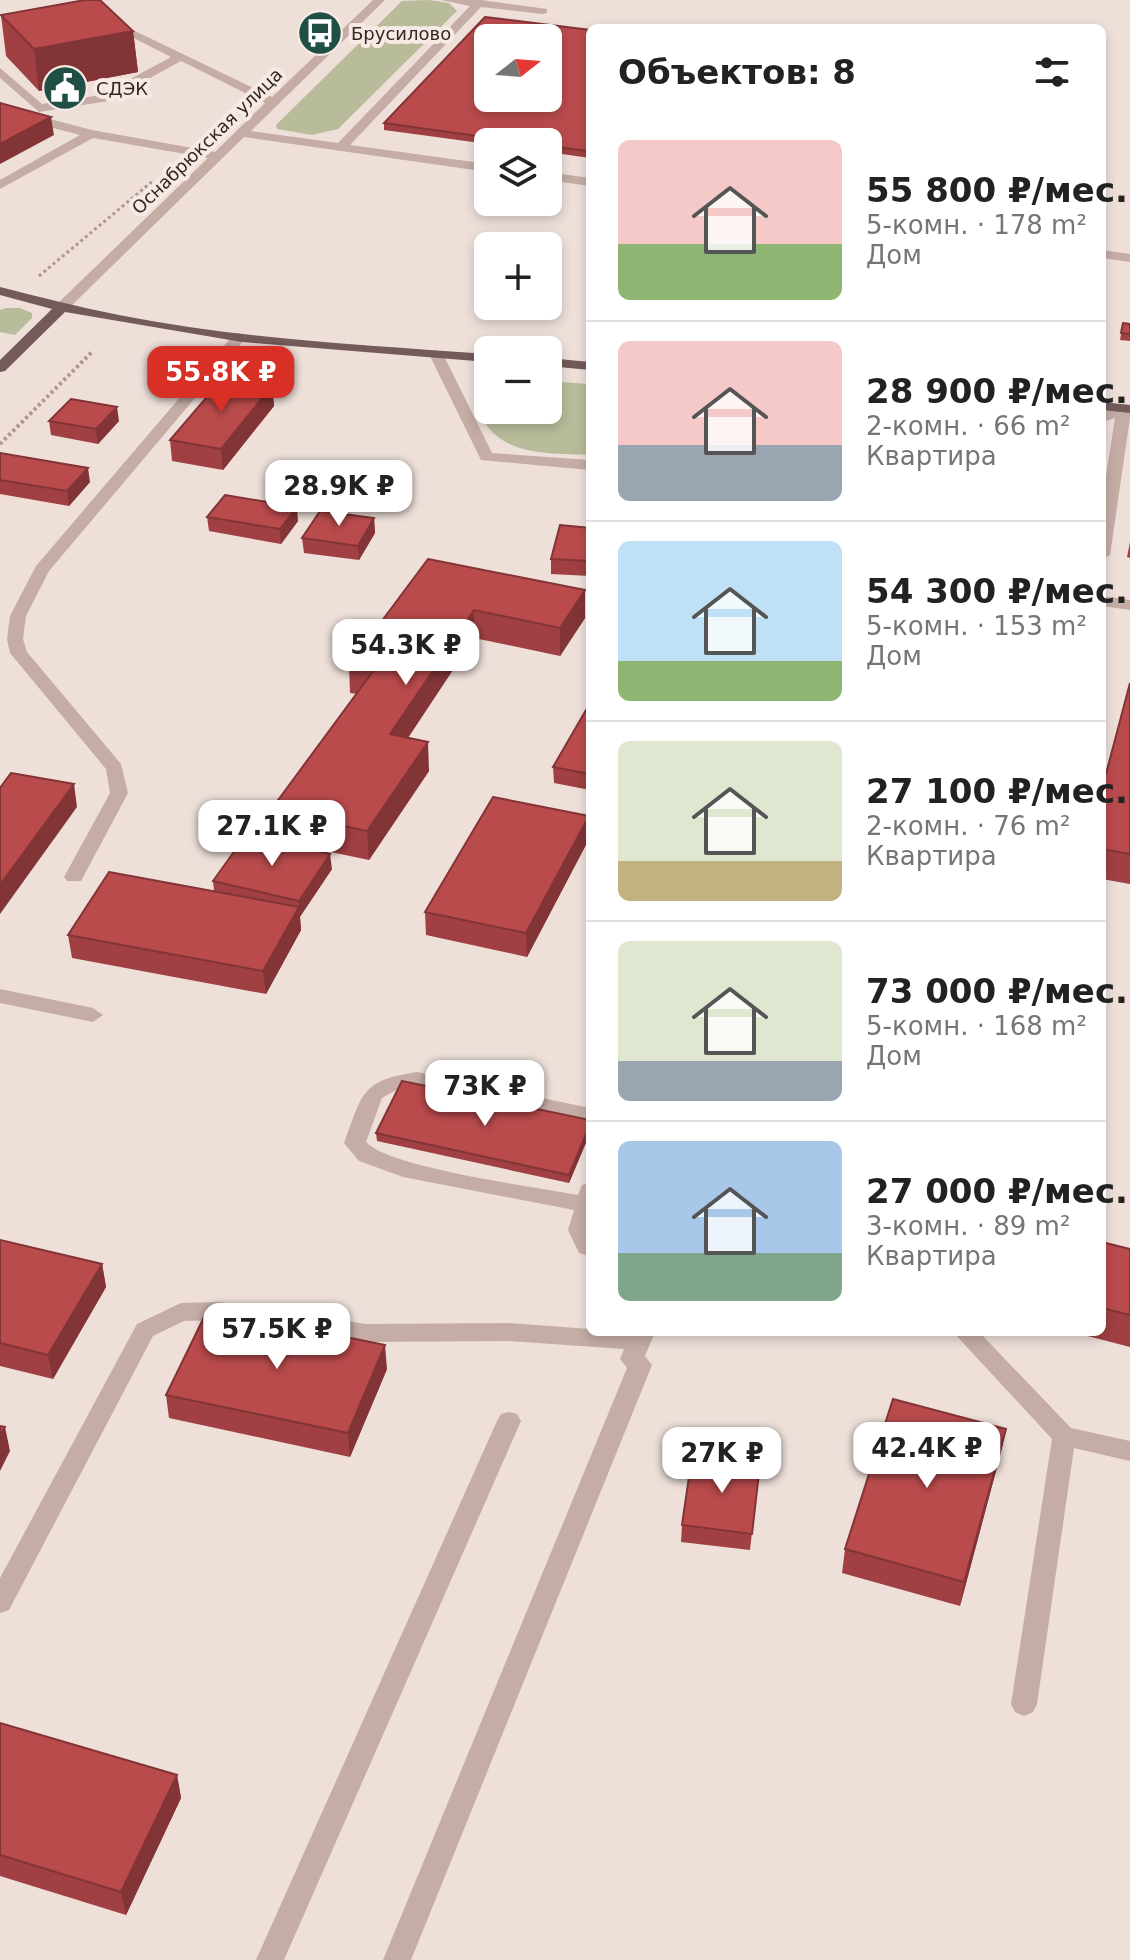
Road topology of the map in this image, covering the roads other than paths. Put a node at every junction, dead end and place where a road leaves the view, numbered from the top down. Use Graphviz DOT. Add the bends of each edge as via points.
graph roads {
  1 [pos="379,0"];
  2 [pos="447,0"];
  3 [pos="479,3"];
  4 [pos="543,11"];
  5 [pos="98,20"];
  6 [pos="178,58"];
  7 [pos="0,72"];
  8 [pos="272,102"];
  9 [pos="0,110"];
  10 [pos="240,133"];
  11 [pos="91,134"];
  12 [pos="341,147"];
  13 [pos="216,156"];
  14 [pos="474,166"];
  15 [pos="562,178"];
  16 [pos="586,181"];
  17 [pos="0,185"];
  18 [pos="1106,255"];
  19 [pos="1130,258"];
  20 [pos="0,291"];
  21 [pos="60,309"];
  22 [pos="239,337"];
  23 [pos="436,354"];
  24 [pos="474,357"];
  25 [pos="562,363"];
  26 [pos="586,366"];
  27 [pos="0,368"];
  28 [pos="1106,406"];
  29 [pos="1127,408"];
  30 [pos="1106,416"];
  31 [pos="586,465"];
  32 [pos="1106,531"];
  33 [pos="1106,602"];
  34 [pos="1130,605"];
  35 [pos="74,877"];
  36 [pos="0,996"];
  37 [pos="93,1015"];
  38 [pos="586,1114"];
  39 [pos="586,1197"];
  40 [pos="586,1201"];
  41 [pos="586,1241"];
  42 [pos="586,1335"];
  43 [pos="615,1336"];
  44 [pos="969,1336"];
  45 [pos="641,1337"];
  46 [pos="509,1421"];
  47 [pos="1064,1436"];
  48 [pos="1130,1451"];
  49 [pos="0,1602"];
  50 [pos="1024,1704"];
  51 [pos="270,1960"];
  52 [pos="397,1960"];
  1 -- 8 [label="street, Оснабрюкская улица"];
  2 -- 3 [label="street"];
  3 -- 4 [label="street"];
  3 -- 12 [label="street"];
  5 -- 6 [label="street"];
  6 -- 7 [label="street" via="104,98 39,108"];
  6 -- 8 [label="street"];
  8 -- 10 [label="street, Оснабрюкская улица"];
  9 -- 11 [label="street"];
  10 -- 12 [label="street"];
  10 -- 13 [label="street, Оснабрюкская улица"];
  11 -- 13 [label="street"];
  11 -- 17 [label="street"];
  12 -- 14 [label="street"];
  13 -- 21 [label="street, Оснабрюкская улица"];
  15 -- 16 [label="street"];
  18 -- 19 [label="street"];
  20 -- 21 [label="main road"];
  21 -- 22 [label="main road"];
  21 -- 27 [label="main road"];
  22 -- 23 [label="main road"];
  22 -- 35 [label="street" via="61,545 18,616 19,653 115,768 119,793"];
  23 -- 24 [label="main road"];
  23 -- 31 [label="street" via="486,457"];
  25 -- 26 [label="main road"];
  28 -- 29 [label="main road"];
  29 -- 30 [label="street"];
  29 -- 32 [label="street"];
  33 -- 34 [label="street"];
  36 -- 37 [label="street"];
  38 -- 39 [label="street" via="417,1079 373,1094 355,1143 367,1156 403,1169"];
  40 -- 41 [label="street" via="579,1230"];
  42 -- 49 [label="street" via="366,1333 219,1311 181,1312 145,1330"];
  43 -- 45 [label="street"];
  44 -- 47 [label="street"];
  45 -- 52 [label="street" via="632,1359 640,1365"];
  46 -- 51 [label="street"];
  47 -- 48 [label="street"];
  47 -- 50 [label="street"];
}
